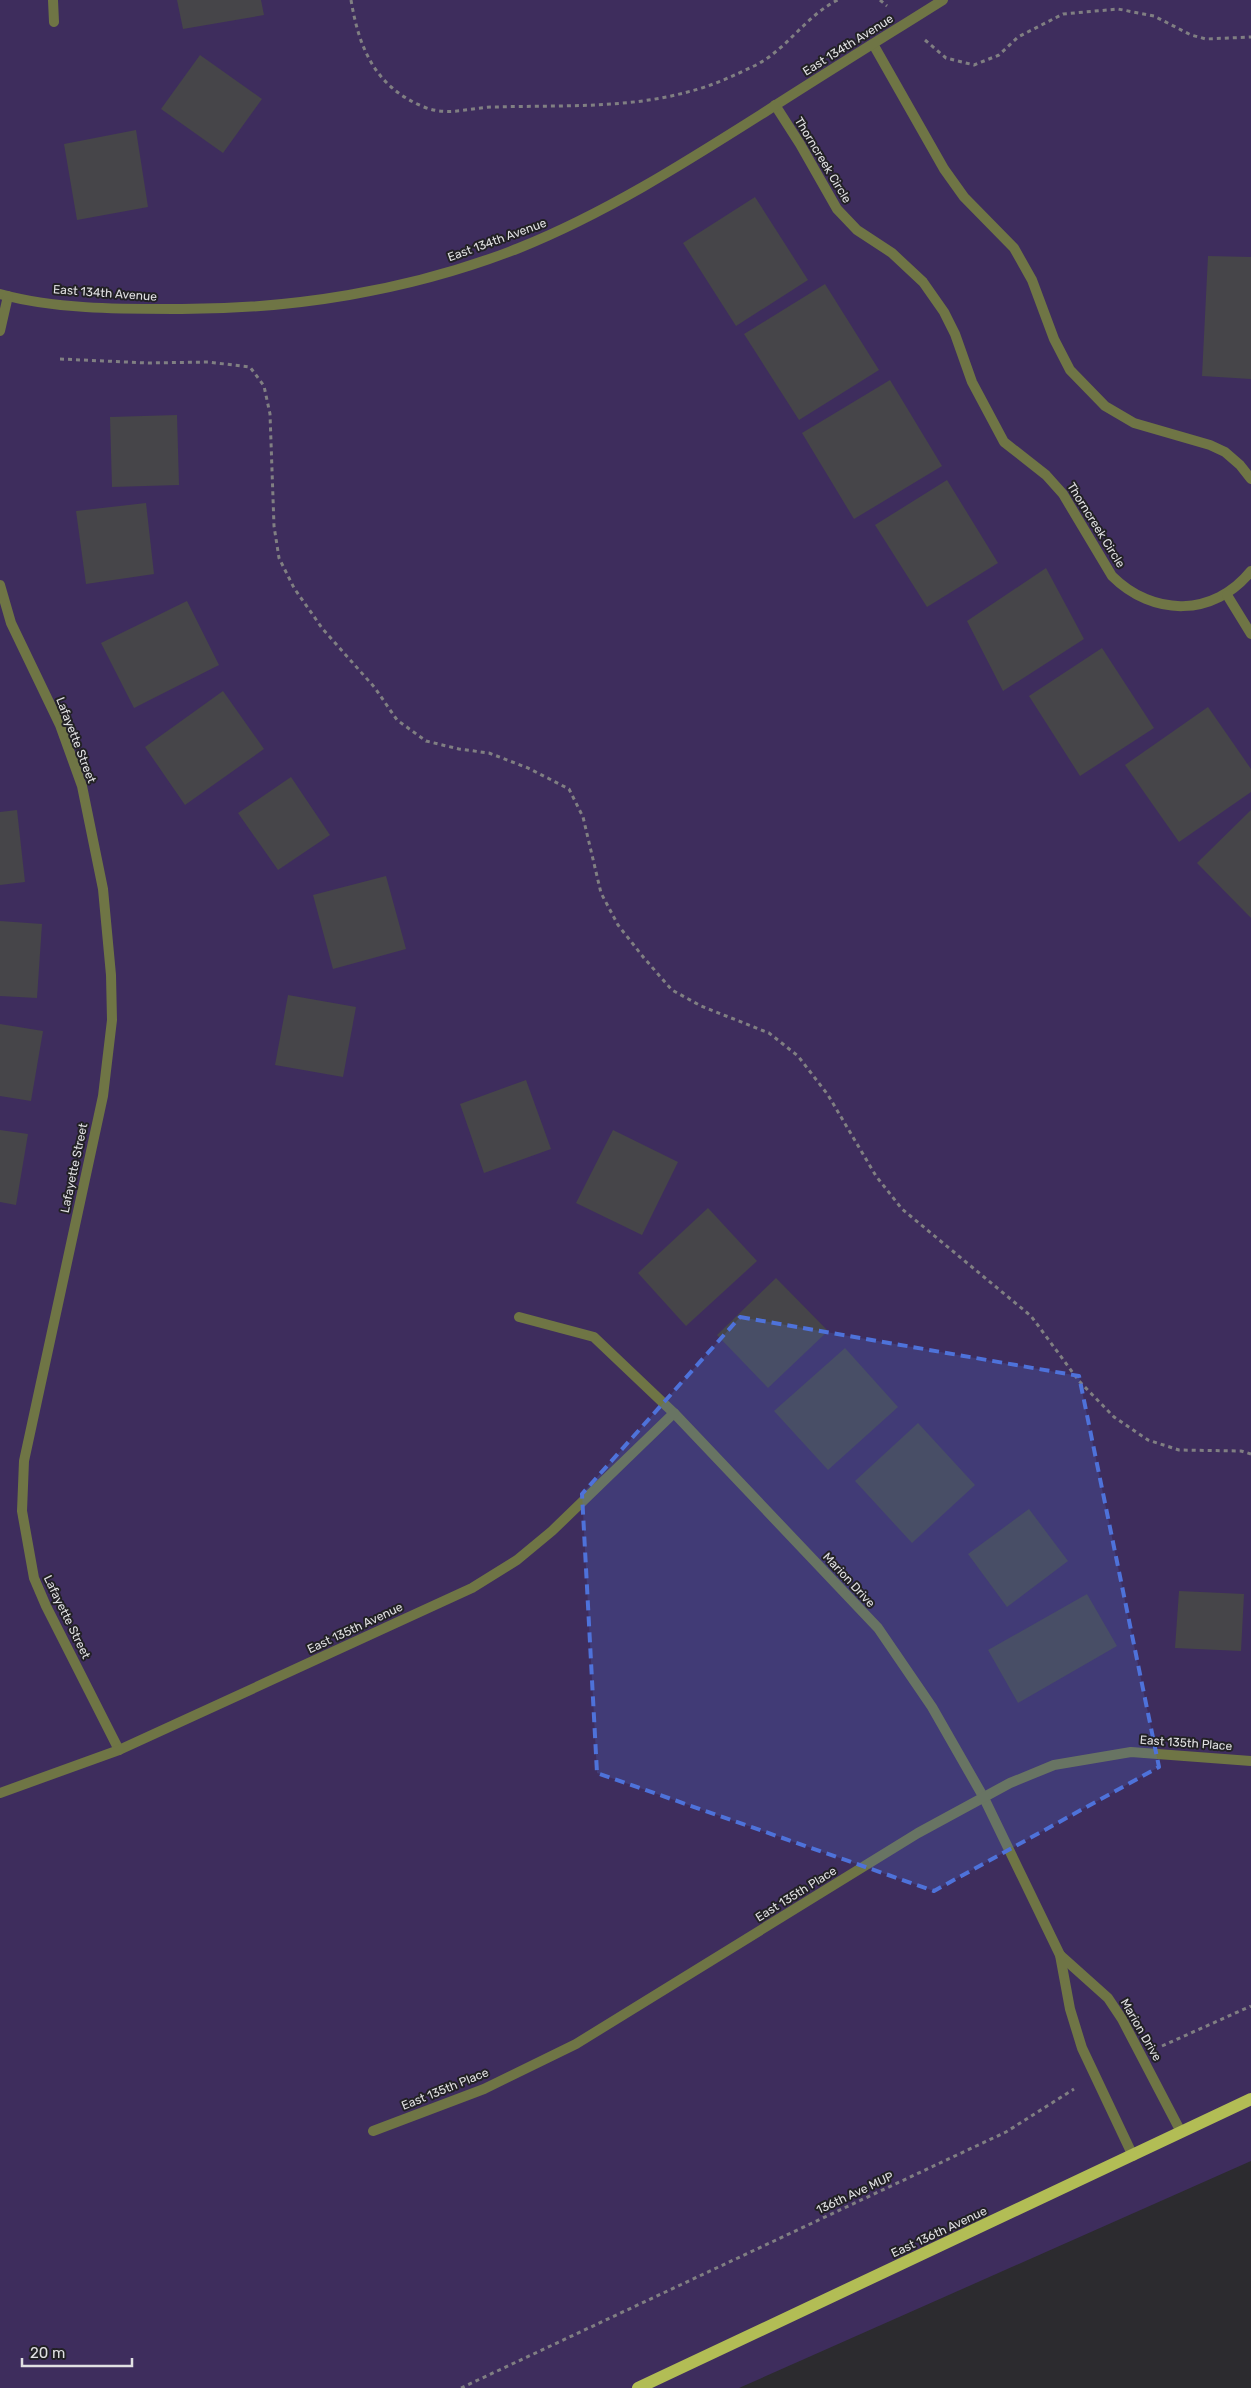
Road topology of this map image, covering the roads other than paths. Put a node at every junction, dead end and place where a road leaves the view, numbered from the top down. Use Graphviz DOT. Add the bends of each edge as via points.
graph roads {
  1 [pos="52,0"];
  2 [pos="943,0"];
  3 [pos="54,22"];
  4 [pos="873,44"];
  5 [pos="775,105"];
  6 [pos="4,295"];
  7 [pos="0,332"];
  8 [pos="1251,479"];
  9 [pos="1251,571"];
  10 [pos="0,585"];
  11 [pos="1227,595"];
  12 [pos="1251,634"];
  13 [pos="519,1317"];
  14 [pos="674,1413"];
  15 [pos="120,1750"];
  16 [pos="1251,1761"];
  17 [pos="0,1793"];
  18 [pos="984,1798"];
  19 [pos="1060,1955"];
  20 [pos="1251,2099"];
  21 [pos="373,2131"];
  22 [pos="1181,2132"];
  23 [pos="1133,2156"];
  24 [pos="638,2388"];
  1 -- 3 [label="street"];
  2 -- 4 [label="street, East 134th Avenue"];
  4 -- 5 [label="street, East 134th Avenue"];
  4 -- 8 [label="street" via="944,169 964,197 1014,248 1032,280 1054,339 1070,370 1105,406 1134,424 1225,452"];
  5 -- 6 [label="street, East 134th Avenue" via="670,172 576,223 519,248 413,282 293,304 230,309 127,309 67,305"];
  5 -- 11 [label="street, Thorncreek Circle" via="837,209 857,230 892,253 928,290 944,312 972,382 1004,442 1046,475 1064,494 1112,576 1137,596 1156,603 1192,606"];
  6 -- 7 [label="street"];
  9 -- 11 [label="street, Thorncreek Circle"];
  10 -- 15 [label="street, Lafayette Street" via="11,622 60,725 82,786 104,889 111,976 112,1020 103,1096 24,1461 22,1511 37,1585"];
  11 -- 12 [label="street"];
  13 -- 14 [label="street, Marion Drive" via="594,1337"];
  14 -- 15 [label="street, East 135th Avenue" via="552,1531 518,1560 472,1588"];
  14 -- 18 [label="street, Marion Drive" via="878,1628 932,1707"];
  15 -- 17 [label="street, East 135th Avenue"];
  16 -- 18 [label="street, East 135th Place" via="1123,1753 1054,1765"];
  18 -- 19 [label="street, Marion Drive"];
  18 -- 21 [label="street, East 135th Place" via="918,1833 576,2044 484,2089"];
  19 -- 22 [label="street, Marion Drive" via="1108,1998 1142,2055"];
  19 -- 23 [label="street, Marion Drive" via="1070,2009 1094,2077"];
  20 -- 22 [label="main road, East 136th Avenue"];
  22 -- 23 [label="main road, East 136th Avenue"];
  23 -- 24 [label="main road, East 136th Avenue"];
}
